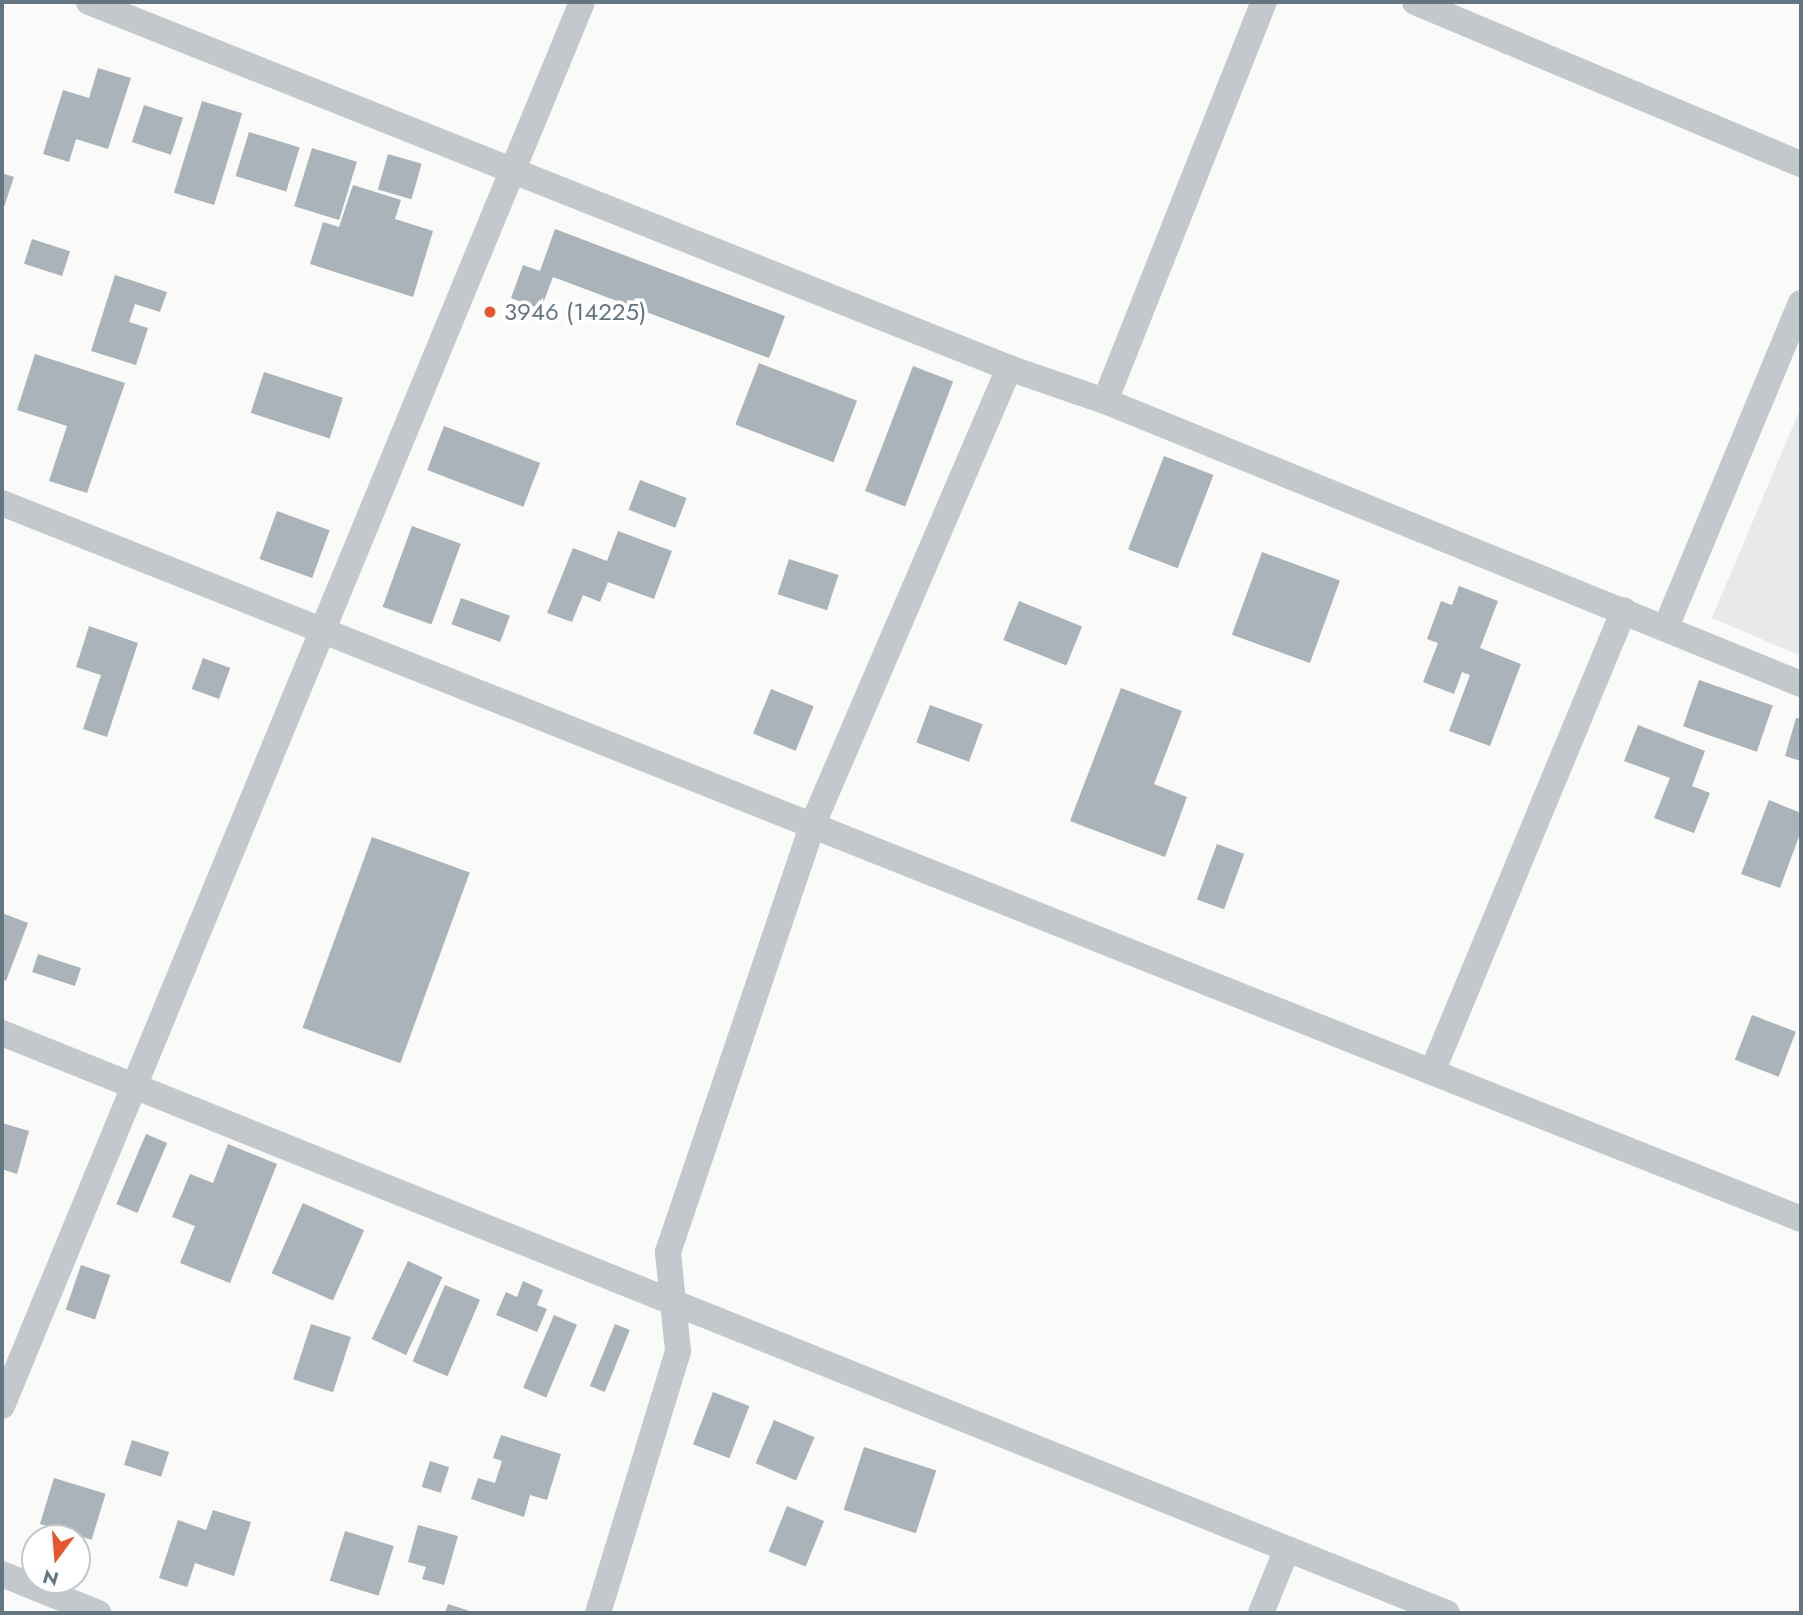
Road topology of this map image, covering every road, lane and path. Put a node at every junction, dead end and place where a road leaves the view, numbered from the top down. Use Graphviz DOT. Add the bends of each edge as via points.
graph roads {
  1 [pos="89,2"];
  2 [pos="582,2"];
  3 [pos="1264,2"];
  4 [pos="1415,2"];
  5 [pos="1801,164"];
  6 [pos="512,170"];
  7 [pos="1801,303"];
  8 [pos="1009,368"];
  9 [pos="1105,401"];
  10 [pos="2,503"];
  11 [pos="1624,610"];
  12 [pos="1666,627"];
  13 [pos="322,631"];
  14 [pos="1801,684"];
  15 [pos="812,826"];
  16 [pos="2,1033"];
  17 [pos="1432,1072"];
  18 [pos="134,1086"];
  19 [pos="1801,1219"];
  20 [pos="671,1304"];
  21 [pos="2,1406"];
  22 [pos="1287,1549"];
  23 [pos="2,1574"];
  24 [pos="98,1613"];
  25 [pos="598,1613"];
  26 [pos="1261,1613"];
  27 [pos="1447,1613"];
  1 -- 6 [label="street"];
  2 -- 6 [label="street"];
  3 -- 9 [label="street"];
  4 -- 5 [label="street"];
  6 -- 8 [label="street"];
  6 -- 13 [label="street"];
  7 -- 12 [label="street"];
  8 -- 9 [label="street"];
  8 -- 15 [label="street"];
  9 -- 11 [label="street"];
  10 -- 13 [label="street"];
  11 -- 12 [label="street"];
  11 -- 17 [label="street"];
  12 -- 14 [label="street"];
  13 -- 15 [label="street"];
  13 -- 18 [label="street"];
  15 -- 17 [label="street"];
  15 -- 20 [label="street" via="668,1252"];
  16 -- 18 [label="street"];
  17 -- 19 [label="street"];
  18 -- 20 [label="street"];
  18 -- 21 [label="street"];
  20 -- 22 [label="street"];
  20 -- 25 [label="street" via="678,1351"];
  22 -- 26 [label="street"];
  22 -- 27 [label="street"];
  23 -- 24 [label="street"];
}
